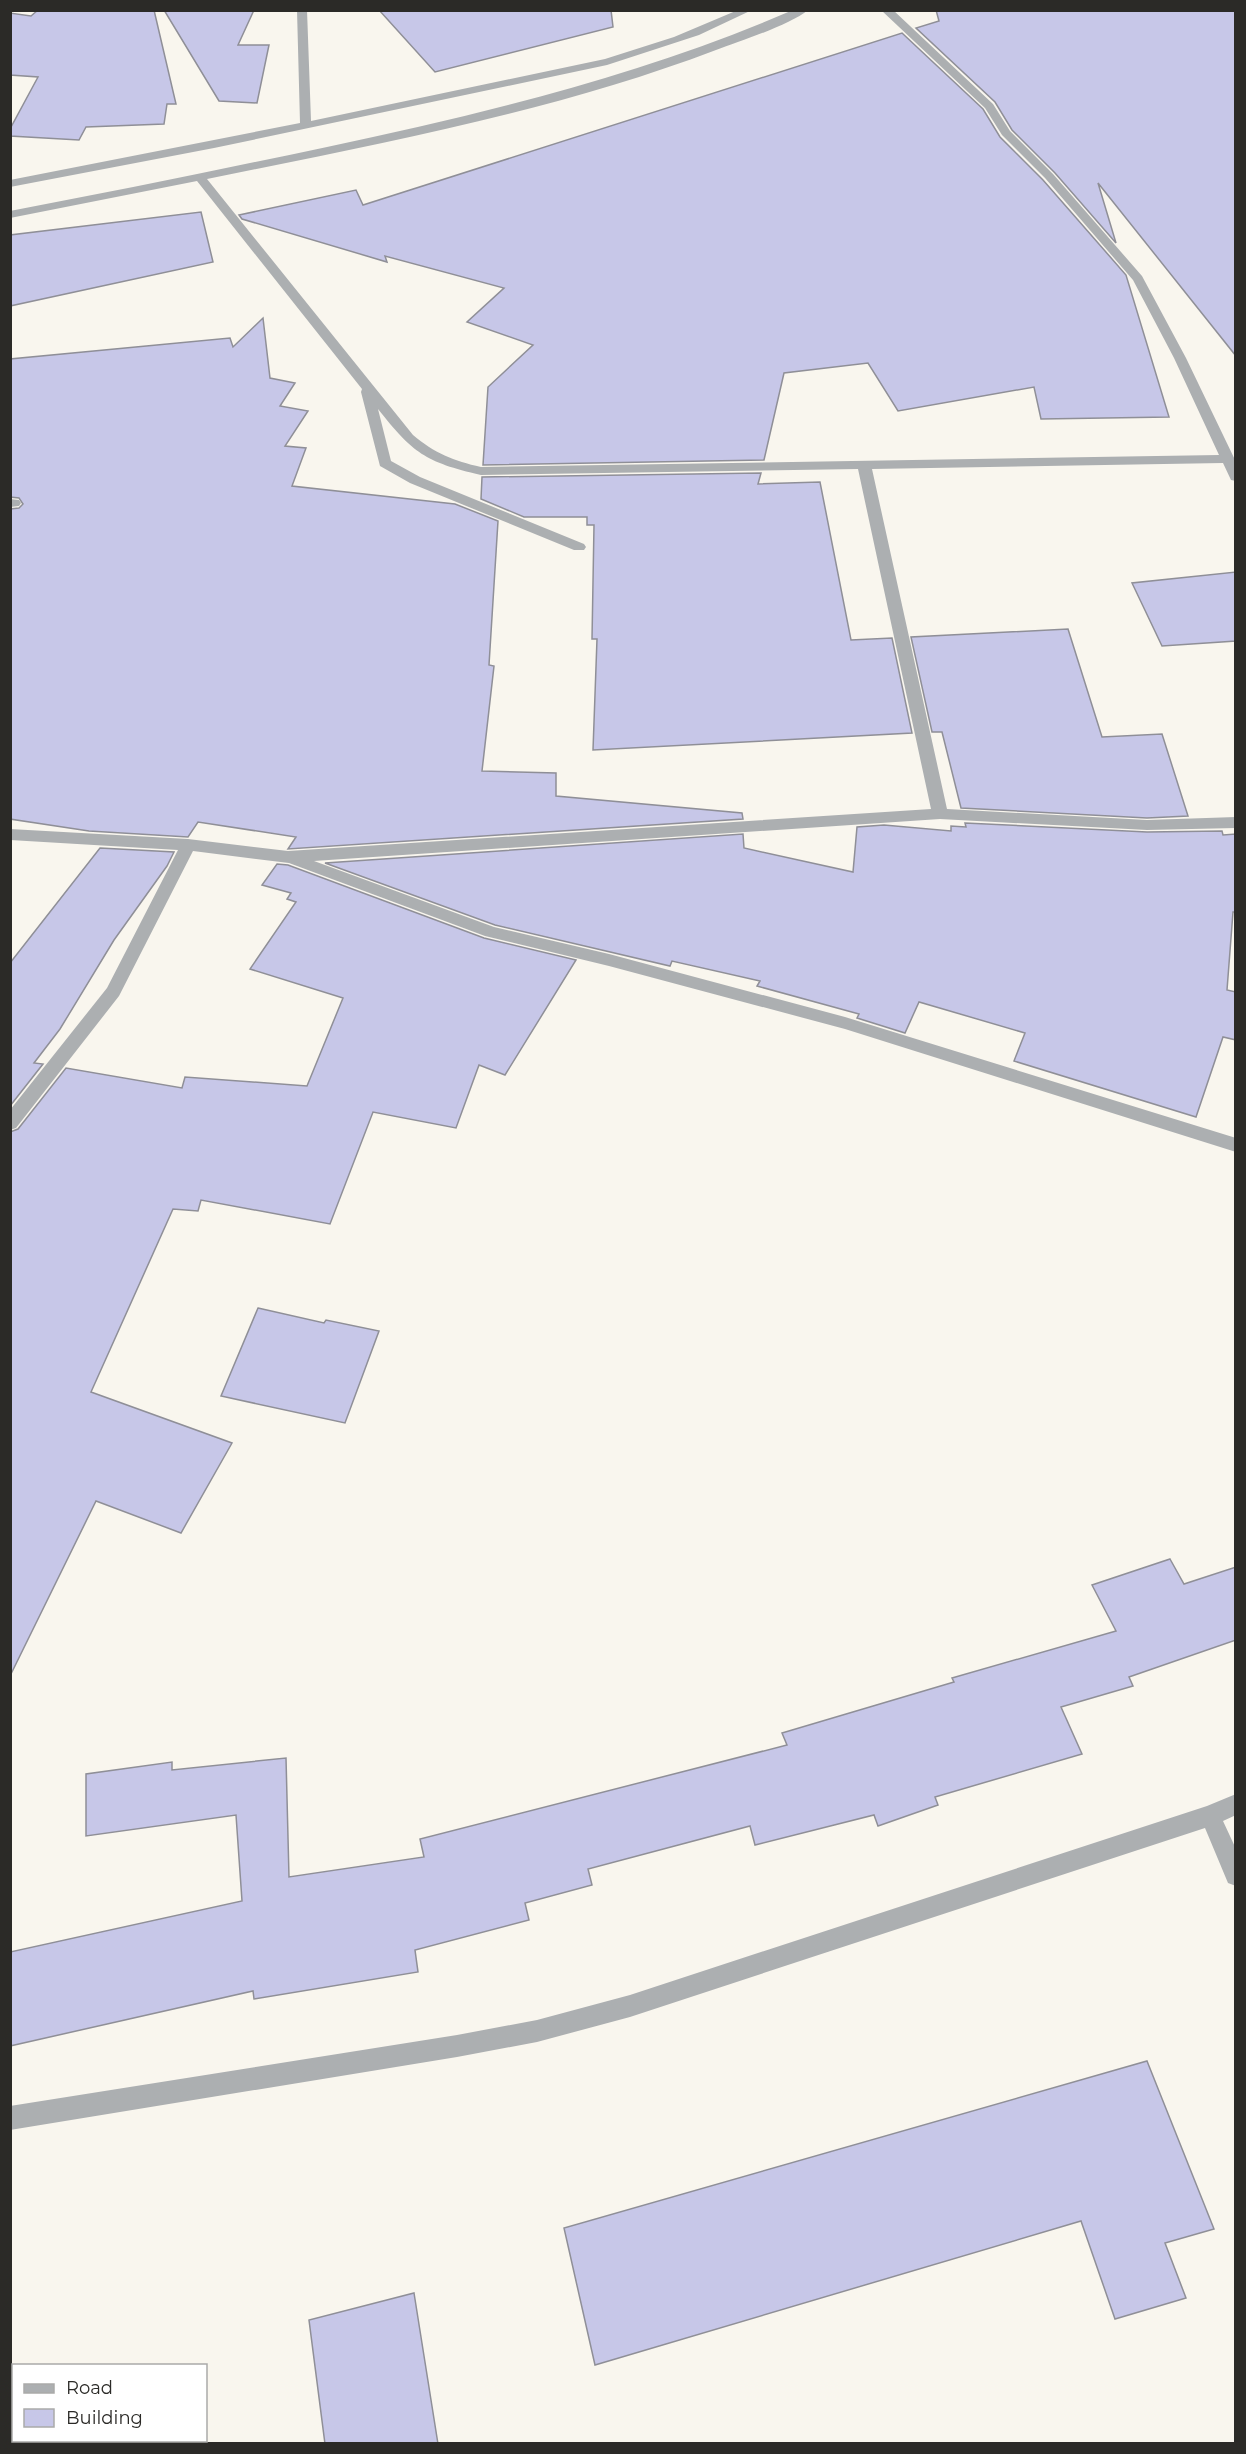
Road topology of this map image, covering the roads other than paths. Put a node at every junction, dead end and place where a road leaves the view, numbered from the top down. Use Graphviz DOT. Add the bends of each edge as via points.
graph roads {
  1 [pos="303,10"];
  2 [pos="747,10"];
  3 [pos="804,10"];
  4 [pos="886,10"];
  5 [pos="306,126"];
  6 [pos="200,178"];
  7 [pos="10,184"];
  8 [pos="10,215"];
  9 [pos="365,384"];
  10 [pos="1225,459"];
  11 [pos="864,465"];
  12 [pos="1236,477"];
  13 [pos="579,547"];
  14 [pos="940,814"];
  15 [pos="1236,822"];
  16 [pos="10,834"];
  17 [pos="188,845"];
  18 [pos="288,857"];
  19 [pos="10,1123"];
  20 [pos="1236,1145"];
  21 [pos="1236,1804"];
  22 [pos="1210,1816"];
  23 [pos="1236,1875"];
  24 [pos="10,2118"];
  1 -- 5 [label="street"];
  2 -- 5 [label="street" via="663,46 607,62"];
  3 -- 6 [label="street" via="711,50 614,82 481,118"];
  4 -- 10 [label="street" via="989,106 1006,133 1049,176 1138,279 1180,358"];
  5 -- 7 [label="street"];
  6 -- 8 [label="street"];
  6 -- 9 [label="street"];
  9 -- 11 [label="street" via="425,454 481,471"];
  9 -- 13 [label="street" via="385,463 415,480"];
  10 -- 11 [label="street"];
  10 -- 12 [label="street"];
  11 -- 14 [label="street"];
  14 -- 15 [label="street" via="1147,825"];
  14 -- 18 [label="street"];
  16 -- 17 [label="street"];
  17 -- 18 [label="street"];
  17 -- 19 [label="street" via="112,992"];
  18 -- 20 [label="street" via="491,932 846,1023"];
  21 -- 22 [label="street"];
  22 -- 23 [label="street"];
  22 -- 24 [label="street" via="630,2006 537,2031"];
}
